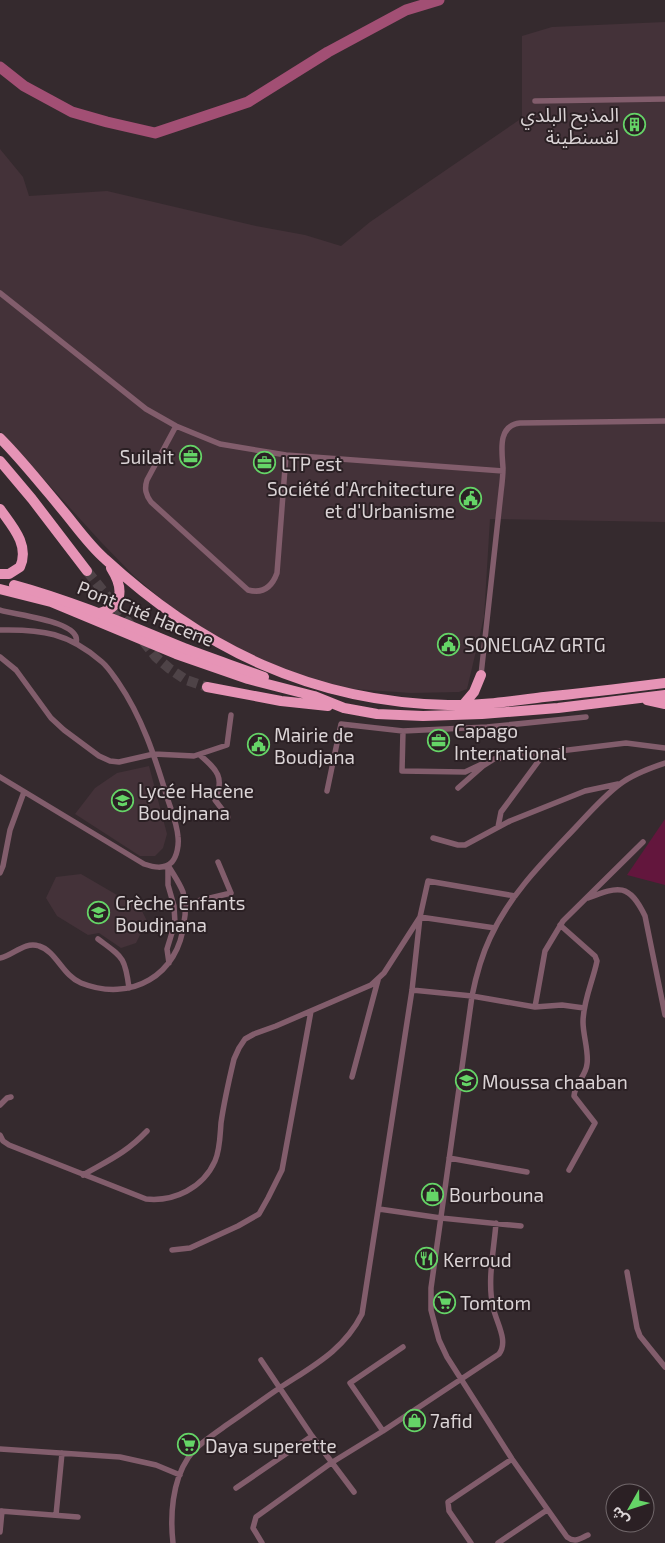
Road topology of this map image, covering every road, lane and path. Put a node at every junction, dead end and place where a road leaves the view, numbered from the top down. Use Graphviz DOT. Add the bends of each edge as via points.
graph roads {
  1 [pos="665,99"];
  2 [pos="535,101"];
  3 [pos="0,293"];
  4 [pos="665,421"];
  5 [pos="176,426"];
  6 [pos="0,438"];
  7 [pos="286,455"];
  8 [pos="0,461"];
  9 [pos="503,472"];
  10 [pos="0,509"];
  11 [pos="103,558"];
  12 [pos="87,571"];
  13 [pos="0,574"];
  14 [pos="0,582"];
  15 [pos="0,589"];
  16 [pos="0,610"];
  17 [pos="82,616"];
  18 [pos="0,630"];
  19 [pos="76,643"];
  20 [pos="0,657"];
  21 [pos="482,676"];
  22 [pos="262,679"];
  23 [pos="665,684"];
  24 [pos="207,687"];
  25 [pos="332,690"];
  26 [pos="665,695"];
  27 [pos="634,698"];
  28 [pos="487,704"];
  29 [pos="665,704"];
  30 [pos="463,705"];
  31 [pos="344,708"];
  32 [pos="231,715"];
  33 [pos="444,715"];
  34 [pos="586,717"];
  35 [pos="445,730"];
  36 [pos="403,731"];
  37 [pos="665,748"];
  38 [pos="154,754"];
  39 [pos="543,754"];
  40 [pos="200,755"];
  41 [pos="489,761"];
  42 [pos="665,763"];
  43 [pos="0,777"];
  44 [pos="620,784"];
  45 [pos="458,788"];
  46 [pos="328,791"];
  47 [pos="24,792"];
  48 [pos="228,817"];
  49 [pos="498,827"];
  50 [pos="433,838"];
  51 [pos="643,842"];
  52 [pos="218,862"];
  53 [pos="168,865"];
  54 [pos="0,873"];
  55 [pos="515,896"];
  56 [pos="585,899"];
  57 [pos="185,904"];
  58 [pos="420,917"];
  59 [pos="560,925"];
  60 [pos="495,928"];
  61 [pos="98,939"];
  62 [pos="0,958"];
  63 [pos="169,963"];
  64 [pos="378,980"];
  65 [pos="129,988"];
  66 [pos="412,990"];
  67 [pos="472,996"];
  68 [pos="535,1007"];
  69 [pos="584,1008"];
  70 [pos="311,1011"];
  71 [pos="665,1015"];
  72 [pos="352,1077"];
  73 [pos="11,1097"];
  74 [pos="0,1106"];
  75 [pos="147,1131"];
  76 [pos="0,1135"];
  77 [pos="449,1158"];
  78 [pos="569,1170"];
  79 [pos="527,1172"];
  80 [pos="83,1175"];
  81 [pos="378,1209"];
  82 [pos="441,1218"];
  83 [pos="496,1223"];
  84 [pos="521,1226"];
  85 [pos="172,1250"];
  86 [pos="627,1272"];
  87 [pos="403,1348"];
  88 [pos="261,1360"];
  89 [pos="665,1367"];
  90 [pos="460,1380"];
  91 [pos="280,1388"];
  92 [pos="383,1431"];
  93 [pos="312,1436"];
  94 [pos="0,1449"];
  95 [pos="62,1453"];
  96 [pos="512,1459"];
  97 [pos="331,1463"];
  98 [pos="180,1475"];
  99 [pos="236,1488"];
  100 [pos="354,1492"];
  101 [pos="548,1510"];
  102 [pos="1,1511"];
  103 [pos="56,1515"];
  104 [pos="78,1517"];
  105 [pos="0,1532"];
  106 [pos="588,1535"];
  107 [pos="173,1543"];
  108 [pos="262,1543"];
  109 [pos="471,1543"];
  110 [pos="498,1543"];
  1 -- 2 [label="street"];
  3 -- 5 [label="street" via="140,404"];
  4 -- 9 [label="street" via="511,424 502,444"];
  5 -- 7 [label="street" via="220,444"];
  5 -- 7 [label="street" via="147,480 147,496 248,590 261,591 269,587 277,573"];
  6 -- 11 [label="highway"];
  7 -- 9 [label="street"];
  8 -- 12 [label="highway"];
  9 -- 21 [label="street"];
  10 -- 13 [label="highway" via="18,534 24,552 20,567 15,572"];
  11 -- 17 [label="highway" via="118,580 118,600 106,612"];
  11 -- 25 [label="highway" via="174,616 207,637 244,657"];
  14 -- 22 [label="highway, Pont Cité Hacene, bridge" via="50,594"];
  15 -- 17 [label="highway, Pont Cité Hacene" via="51,602"];
  16 -- 19 [label="street" via="56,623 75,635"];
  17 -- 22 [label="highway, Pont Cité Hacene" via="176,654 248,679"];
  18 -- 19 [label="street" via="54,634"];
  19 -- 38 [label="street" via="103,662 112,674 134,710"];
  20 -- 38 [label="street" via="16,670 51,718 99,756 119,762"];
  21 -- 28 [label="highway" via="482,692"];
  21 -- 30 [label="highway"];
  22 -- 25 [label="highway"];
  22 -- 31 [label="highway"];
  23 -- 28 [label="highway"];
  24 -- 31 [label="highway" via="281,701"];
  25 -- 30 [label="highway" via="400,702"];
  26 -- 27 [label="highway"];
  27 -- 29 [label="highway"];
  27 -- 33 [label="highway" via="558,708"];
  28 -- 30 [label="highway"];
  31 -- 33 [label="highway" via="377,714"];
  32 -- 40 [label="street" via="227,744"];
  33 -- 35 [label="street"];
  34 -- 35 [label="street"];
  35 -- 36 [label="street"];
  36 -- 41 [label="street" via="402,771 465,772"];
  36 -- 46 [label="street" via="341,724"];
  37 -- 39 [label="street" via="626,743"];
  38 -- 40 [label="street"];
  38 -- 53 [label="street" via="179,839 176,855"];
  39 -- 41 [label="street"];
  39 -- 49 [label="street" via="501,812"];
  40 -- 48 [label="street" via="218,772 220,790 215,800"];
  41 -- 45 [label="street"];
  42 -- 44 [label="street"];
  43 -- 47 [label="street"];
  44 -- 49 [label="street" via="585,791"];
  44 -- 55 [label="street" via="534,871"];
  47 -- 53 [label="street" via="144,864 154,867"];
  47 -- 54 [label="street" via="10,830"];
  49 -- 50 [label="street" via="466,845"];
  51 -- 56 [label="street"];
  52 -- 57 [label="street" via="231,894"];
  53 -- 57 [label="street" via="183,892"];
  53 -- 63 [label="street" via="175,923 167,949"];
  55 -- 58 [label="street" via="428,881"];
  55 -- 60 [label="street"];
  56 -- 59 [label="street"];
  56 -- 71 [label="street" via="612,889 623,890 638,903 644,916"];
  57 -- 63 [label="street" via="183,936"];
  58 -- 60 [label="street"];
  58 -- 64 [label="street"];
  58 -- 66 [label="street"];
  59 -- 68 [label="street" via="545,951"];
  59 -- 69 [label="street" via="597,961"];
  60 -- 67 [label="street" via="479,965"];
  61 -- 65 [label="street" via="124,960"];
  62 -- 65 [label="street" via="28,945 38,946 80,983 112,990"];
  63 -- 65 [label="street" via="146,982"];
  64 -- 70 [label="street"];
  64 -- 72 [label="street"];
  66 -- 67 [label="street"];
  66 -- 81 [label="street"];
  67 -- 68 [label="street"];
  67 -- 77 [label="street"];
  68 -- 69 [label="street"];
  69 -- 78 [label="street" via="588,1061 574,1096 595,1123"];
  70 -- 80 [label="street" via="254,1034 239,1048 230,1076 216,1160 193,1188 169,1198 146,1199"];
  70 -- 85 [label="street" via="282,1170 268,1198 258,1214 238,1226 190,1248"];
  73 -- 74 [label="street"];
  75 -- 80 [label="street" via="123,1153"];
  76 -- 80 [label="street" via="9,1145"];
  77 -- 79 [label="street"];
  77 -- 82 [label="street"];
  81 -- 82 [label="street"];
  81 -- 91 [label="street" via="364,1305 357,1324 325,1358"];
  82 -- 83 [label="street"];
  82 -- 90 [label="street" via="431,1310 439,1340"];
  83 -- 84 [label="street"];
  83 -- 90 [label="street" via="491,1294 503,1339 502,1350"];
  86 -- 89 [label="street" via="640,1336"];
  87 -- 92 [label="street" via="350,1382"];
  88 -- 91 [label="street"];
  90 -- 92 [label="street"];
  90 -- 96 [label="street"];
  91 -- 93 [label="street"];
  91 -- 98 [label="street" via="206,1440 189,1457"];
  92 -- 97 [label="street"];
  93 -- 97 [label="street"];
  93 -- 99 [label="street"];
  94 -- 95 [label="street"];
  95 -- 98 [label="street" via="139,1460"];
  95 -- 103 [label="street"];
  96 -- 101 [label="street"];
  96 -- 109 [label="street" via="448,1502 450,1512"];
  97 -- 100 [label="street"];
  97 -- 108 [label="street" via="256,1517 253,1528"];
  98 -- 107 [label="street" via="172,1513"];
  101 -- 106 [label="street" via="571,1541"];
  101 -- 110 [label="street"];
  102 -- 103 [label="street"];
  102 -- 105 [label="street"];
  103 -- 104 [label="street"];
}
